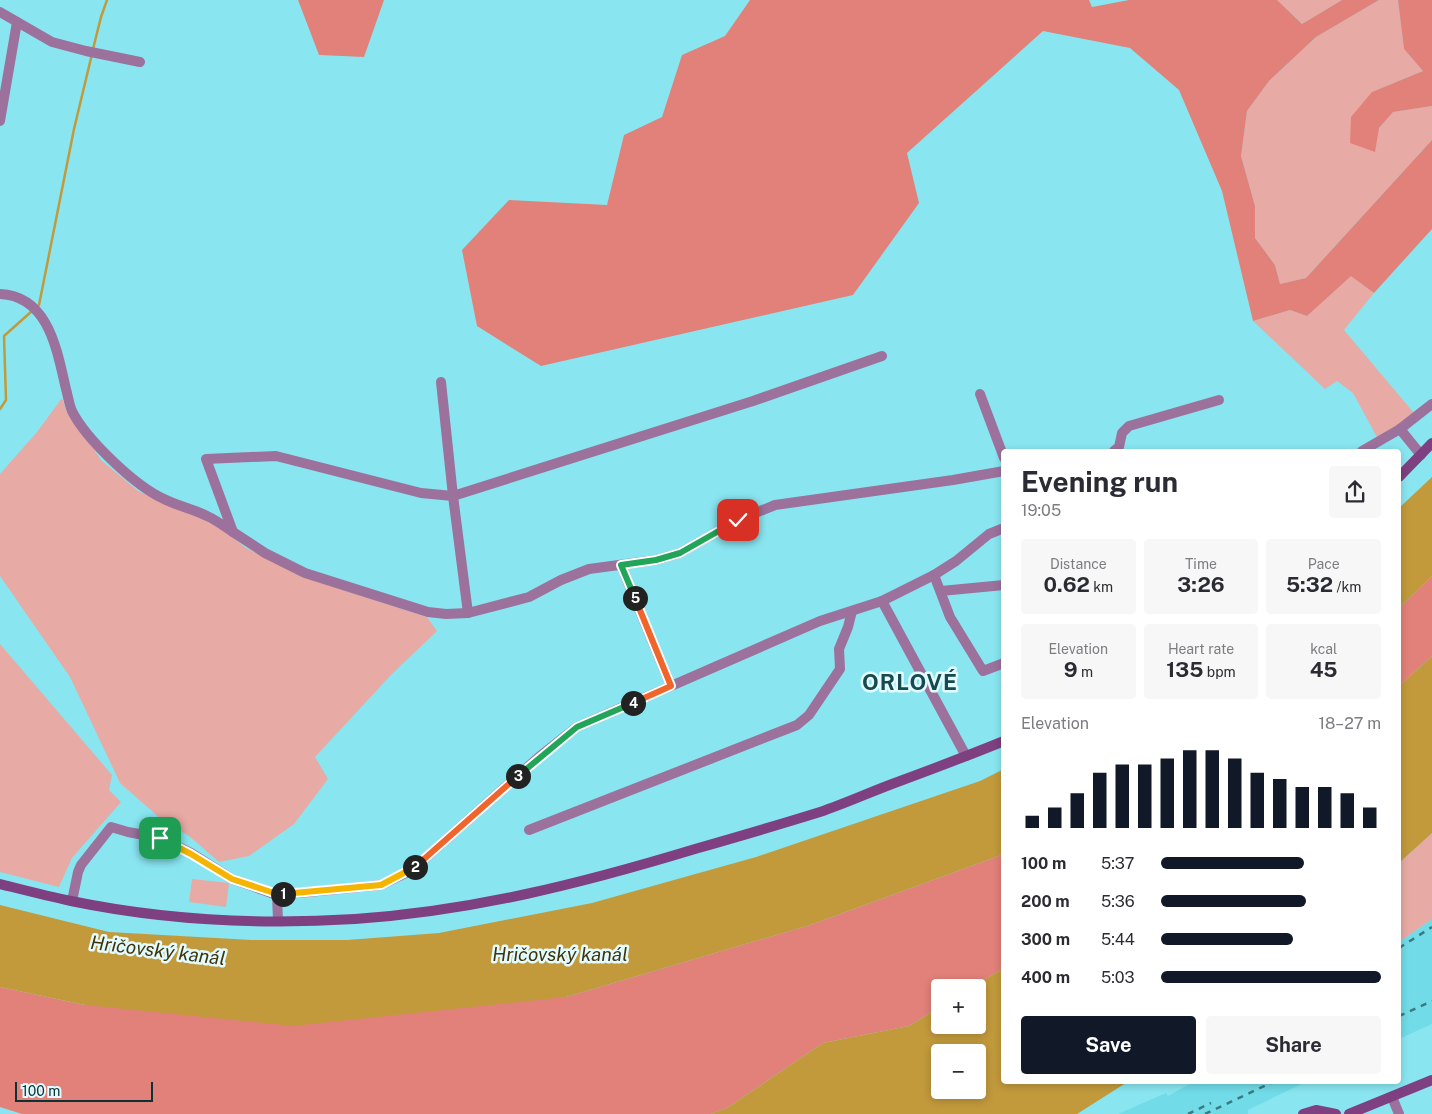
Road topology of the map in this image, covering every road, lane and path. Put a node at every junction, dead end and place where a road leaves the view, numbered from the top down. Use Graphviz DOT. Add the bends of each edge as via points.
graph roads {
  1 [pos="0,12"];
  2 [pos="17,22"];
  3 [pos="140,62"];
  4 [pos="0,116"];
  5 [pos="0,294"];
  6 [pos="882,356"];
  7 [pos="441,382"];
  8 [pos="980,394"];
  9 [pos="1219,400"];
  10 [pos="1432,404"];
  11 [pos="1400,429"];
  12 [pos="1432,443"];
  13 [pos="1116,449"];
  14 [pos="1365,449"];
  15 [pos="1001,450"];
  16 [pos="1421,455"];
  17 [pos="1001,472"];
  18 [pos="1401,475"];
  19 [pos="453,496"];
  20 [pos="1001,529"];
  21 [pos="233,532"];
  22 [pos="621,565"];
  23 [pos="934,575"];
  24 [pos="1001,585"];
  25 [pos="941,591"];
  26 [pos="882,602"];
  27 [pos="852,611"];
  28 [pos="468,613"];
  29 [pos="1001,664"];
  30 [pos="671,686"];
  31 [pos="1001,742"];
  32 [pos="966,756"];
  33 [pos="529,830"];
  34 [pos="0,884"];
  35 [pos="277,894"];
  36 [pos="72,901"];
  37 [pos="278,921"];
  38 [pos="1432,1080"];
  39 [pos="1392,1097"];
  40 [pos="1303,1114"];
  41 [pos="1336,1114"];
  42 [pos="1350,1114"];
  43 [pos="1399,1114"];
  1 -- 2 [label="street"];
  2 -- 3 [label="street" via="52,42"];
  2 -- 4 [label="street"];
  5 -- 21 [label="street" via="19,298 44,320 54,338 71,410 93,442 138,483 164,499 206,515"];
  6 -- 19 [label="street"];
  7 -- 19 [label="street"];
  8 -- 15 [label="street"];
  9 -- 13 [label="street" via="1129,426 1122,433"];
  10 -- 11 [label="street"];
  11 -- 14 [label="street"];
  11 -- 16 [label="street"];
  12 -- 16 [label="main road"];
  16 -- 18 [label="main road"];
  17 -- 22 [label="street" via="775,505 738,520 680,553"];
  19 -- 21 [label="street" via="421,493 276,456 206,459"];
  19 -- 28 [label="street"];
  20 -- 23 [label="street" via="989,534"];
  21 -- 28 [label="street" via="305,573 428,612"];
  22 -- 28 [label="street" via="589,569 529,596"];
  22 -- 30 [label="street"];
  23 -- 25 [label="street"];
  23 -- 26 [label="street"];
  24 -- 25 [label="street"];
  25 -- 29 [label="street" via="950,617 983,671"];
  26 -- 27 [label="street"];
  26 -- 32 [label="street"];
  27 -- 30 [label="street" via="820,621"];
  27 -- 33 [label="street" via="838,649 840,669 809,715 797,725"];
  30 -- 35 [label="street" via="577,727 412,870 381,885"];
  31 -- 32 [label="main road"];
  32 -- 37 [label="main road" via="822,811 619,872 530,894 404,914"];
  34 -- 36 [label="main road"];
  35 -- 36 [label="street" via="232,879 160,838 111,827 80,865"];
  35 -- 37 [label="street"];
  36 -- 37 [label="main road" via="164,915"];
  38 -- 39 [label="main road"];
  39 -- 42 [label="main road"];
  39 -- 43 [label="street"];
  40 -- 41 [label="main road" via="1316,1110"];
}
